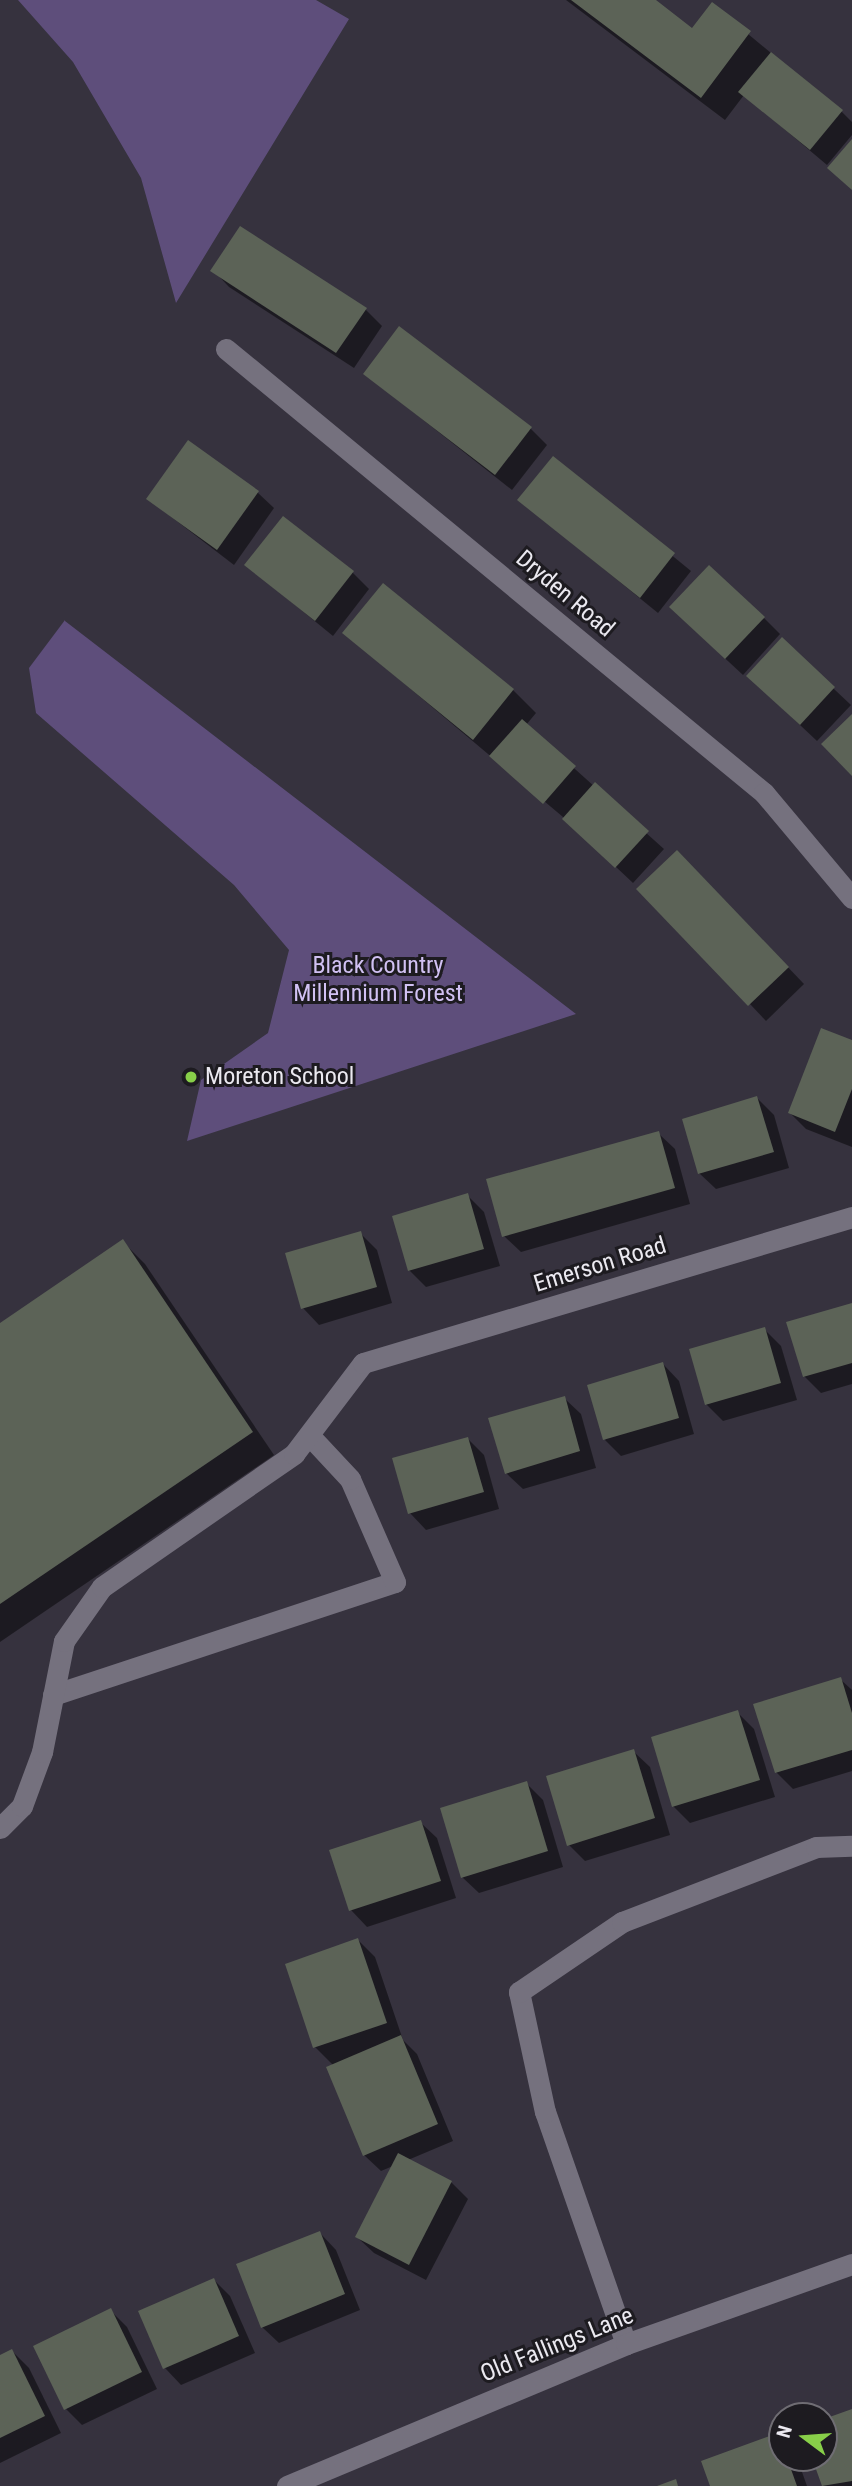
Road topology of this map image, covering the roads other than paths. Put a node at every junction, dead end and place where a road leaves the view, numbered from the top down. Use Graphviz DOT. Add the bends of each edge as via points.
graph roads {
  1 [pos="226,349"];
  2 [pos="852,898"];
  3 [pos="852,1217"];
  4 [pos="309,1435"];
  5 [pos="53,1695"];
  6 [pos="0,1828"];
  7 [pos="852,1846"];
  8 [pos="852,2264"];
  9 [pos="626,2344"];
  10 [pos="287,2486"];
  1 -- 2 [label="street, Dryden Road" via="764,793"];
  3 -- 4 [label="street, Emerson Road" via="363,1363"];
  4 -- 5 [label="street" via="294,1454 102,1587 64,1642"];
  4 -- 5 [label="street" via="350,1479 395,1582"];
  5 -- 6 [label="street" via="42,1752 22,1806"];
  7 -- 9 [label="street" via="816,1847 622,1922 519,1992 545,2112"];
  8 -- 9 [label="street, Old Fallings Lane"];
  9 -- 10 [label="street, Old Fallings Lane"];
}
